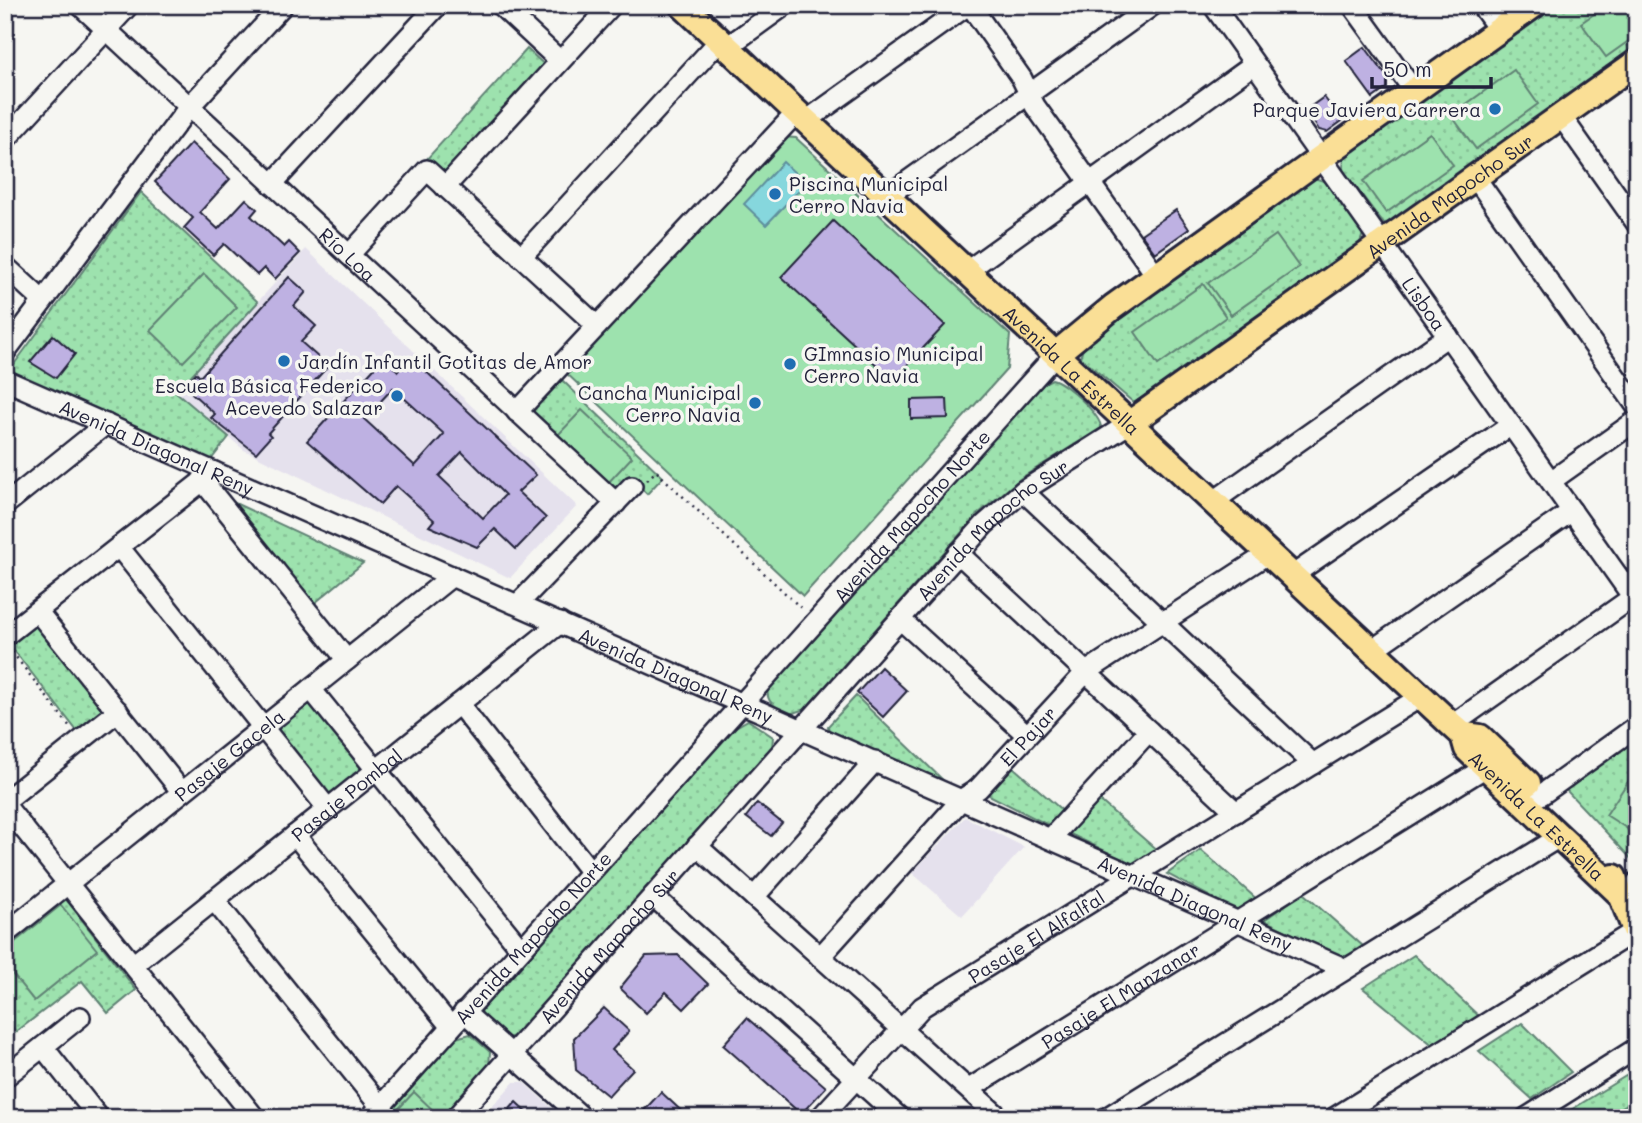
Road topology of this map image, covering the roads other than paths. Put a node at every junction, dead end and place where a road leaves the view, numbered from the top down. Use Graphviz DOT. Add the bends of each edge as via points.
graph roads {
  1 [pos="80,5"];
  2 [pos="130,5"];
  3 [pos="284,5"];
  4 [pos="438,5"];
  5 [pos="500,5"];
  6 [pos="612,5"];
  7 [pos="682,5"];
  8 [pos="785,5"];
  9 [pos="969,5"];
  10 [pos="1153,5"];
  11 [pos="1213,5"];
  12 [pos="1352,5"];
  13 [pos="1481,5"];
  14 [pos="1534,5"];
  15 [pos="107,30"];
  16 [pos="1499,30"];
  17 [pos="723,43"];
  18 [pos="561,61"];
  19 [pos="1637,62"];
  20 [pos="1254,64"];
  21 [pos="1414,91"];
  22 [pos="1029,94"];
  23 [pos="189,107"];
  24 [pos="801,116"];
  25 [pos="1561,117"];
  26 [pos="5,140"];
  27 [pos="1321,157"];
  28 [pos="1475,177"];
  29 [pos="1090,182"];
  30 [pos="272,184"];
  31 [pos="445,187"];
  32 [pos="887,196"];
  33 [pos="1637,224"];
  34 [pos="1383,243"];
  35 [pos="349,255"];
  36 [pos="522,257"];
  37 [pos="5,266"];
  38 [pos="967,271"];
  39 [pos="1156,275"];
  40 [pos="43,301"];
  41 [pos="597,326"];
  42 [pos="1448,336"];
  43 [pos="5,352"];
  44 [pos="1056,354"];
  45 [pos="5,380"];
  46 [pos="1637,407"];
  47 [pos="517,412"];
  48 [pos="1637,420"];
  49 [pos="1130,423"];
  50 [pos="106,424"];
  51 [pos="1511,425"];
  52 [pos="208,476"];
  53 [pos="1551,481"];
  54 [pos="632,486"];
  55 [pos="1023,491"];
  56 [pos="1214,501"];
  57 [pos="616,503"];
  58 [pos="5,505"];
  59 [pos="1572,511"];
  60 [pos="119,547"];
  61 [pos="958,553"];
  62 [pos="1269,553"];
  63 [pos="1293,575"];
  64 [pos="452,576"];
  65 [pos="1635,600"];
  66 [pos="518,604"];
  67 [pos="38,612"];
  68 [pos="900,618"];
  69 [pos="560,623"];
  70 [pos="1160,623"];
  71 [pos="6,636"];
  72 [pos="1372,650"];
  73 [pos="346,660"];
  74 [pos="1086,672"];
  75 [pos="311,689"];
  76 [pos="1422,696"];
  77 [pos="742,702"];
  78 [pos="459,704"];
  79 [pos="118,712"];
  80 [pos="1637,726"];
  81 [pos="263,728"];
  82 [pos="802,729"];
  83 [pos="1458,730"];
  84 [pos="1149,731"];
  85 [pos="1027,735"];
  86 [pos="875,761"];
  87 [pos="1313,764"];
  88 [pos="1486,767"];
  89 [pos="377,770"];
  90 [pos="182,792"];
  91 [pos="1541,795"];
  92 [pos="962,799"];
  93 [pos="5,803"];
  94 [pos="328,809"];
  95 [pos="1236,812"];
  96 [pos="295,835"];
  97 [pos="1561,836"];
  98 [pos="1051,838"];
  99 [pos="697,846"];
  100 [pos="590,871"];
  101 [pos="1134,875"];
  102 [pos="68,884"];
  103 [pos="1626,892"];
  104 [pos="653,895"];
  105 [pos="754,897"];
  106 [pos="214,900"];
  107 [pos="1239,921"];
  108 [pos="1636,933"];
  109 [pos="5,934"];
  110 [pos="521,949"];
  111 [pos="820,957"];
  112 [pos="133,965"];
  113 [pos="1346,969"];
  114 [pos="464,1012"];
  115 [pos="80,1017"];
  116 [pos="451,1027"];
  117 [pos="900,1028"];
  118 [pos="43,1047"];
  119 [pos="1637,1048"];
  120 [pos="511,1054"];
  121 [pos="5,1077"];
  122 [pos="856,1078"];
  123 [pos="969,1089"];
  124 [pos="375,1112"];
  125 [pos="99,1118"];
  126 [pos="255,1118"];
  127 [pos="455,1118"];
  128 [pos="583,1118"];
  129 [pos="820,1118"];
  130 [pos="900,1118"];
  131 [pos="1000,1118"];
  132 [pos="1106,1118"];
  133 [pos="1334,1118"];
  134 [pos="1525,1118"];
  1 -- 15 [label="street, Río Loa"];
  2 -- 15 [label="street"];
  3 -- 23 [label="street"];
  4 -- 30 [label="street"];
  5 -- 18 [label="street"];
  6 -- 18 [label="street"];
  7 -- 17 [label="main road, Avenida La Estrella"];
  8 -- 17 [label="street"];
  9 -- 22 [label="street"];
  9 -- 24 [label="street"];
  10 -- 22 [label="street"];
  11 -- 20 [label="street, Lisboa"];
  12 -- 21 [label="street"];
  13 -- 16 [label="street"];
  14 -- 16 [label="main road, Avenida Mapocho Norte"];
  15 -- 23 [label="street, Río Loa"];
  15 -- 26 [label="street"];
  16 -- 21 [label="main road, Avenida Mapocho Norte"];
  17 -- 24 [label="main road, Avenida La Estrella"];
  17 -- 36 [label="street"];
  18 -- 31 [label="street"];
  19 -- 25 [label="main road, Avenida Mapocho Sur"];
  20 -- 27 [label="street, Lisboa"];
  20 -- 29 [label="street"];
  21 -- 27 [label="main road, Avenida Mapocho Norte"];
  22 -- 29 [label="street"];
  22 -- 32 [label="street"];
  23 -- 30 [label="street, Río Loa"];
  23 -- 40 [label="street"];
  24 -- 32 [label="main road, Avenida La Estrella"];
  24 -- 41 [label="street"];
  25 -- 28 [label="main road, Avenida Mapocho Sur"];
  25 -- 33 [label="street"];
  27 -- 34 [label="street, Lisboa"];
  27 -- 39 [label="main road, Avenida Mapocho Norte"];
  28 -- 34 [label="main road, Avenida Mapocho Sur"];
  28 -- 46 [label="street"];
  29 -- 38 [label="street"];
  29 -- 39 [label="street"];
  30 -- 35 [label="street, Río Loa"];
  31 -- 35 [label="street" via="427,170"];
  31 -- 36 [label="street"];
  32 -- 38 [label="main road, Avenida La Estrella"];
  34 -- 42 [label="street, Lisboa"];
  34 -- 49 [label="main road, Avenida Mapocho Sur"];
  35 -- 47 [label="street, Río Loa"];
  36 -- 41 [label="street"];
  37 -- 40 [label="street"];
  38 -- 44 [label="main road, Avenida La Estrella"];
  39 -- 44 [label="main road, Avenida Mapocho Norte"];
  40 -- 43 [label="street"];
  41 -- 47 [label="street"];
  42 -- 51 [label="street, Lisboa"];
  42 -- 56 [label="street"];
  44 -- 49 [label="main road, Avenida La Estrella"];
  44 -- 77 [label="street, Avenida Mapocho Norte"];
  45 -- 50 [label="street, Avenida Diagonal Reny"];
  47 -- 57 [label="street, Río Loa"];
  48 -- 53 [label="street"];
  49 -- 55 [label="street, Avenida Mapocho Sur"];
  49 -- 56 [label="main road, Avenida La Estrella"];
  50 -- 52 [label="street, Avenida Diagonal Reny"];
  50 -- 58 [label="street"];
  51 -- 53 [label="street, Lisboa"];
  51 -- 63 [label="street"];
  52 -- 60 [label="street"];
  52 -- 64 [label="street, Avenida Diagonal Reny"];
  52 -- 73 [label="street"];
  53 -- 59 [label="street, Lisboa"];
  54 -- 57 [label="street"];
  55 -- 61 [label="street, Avenida Mapocho Sur"];
  55 -- 70 [label="street"];
  56 -- 62 [label="main road, Avenida La Estrella"];
  57 -- 66 [label="street"];
  59 -- 65 [label="street, Lisboa"];
  59 -- 72 [label="street"];
  60 -- 67 [label="street"];
  60 -- 81 [label="street"];
  61 -- 68 [label="street, Avenida Mapocho Sur"];
  61 -- 74 [label="street"];
  62 -- 63 [label="main road, Avenida La Estrella"];
  62 -- 70 [label="street, El Pajar"];
  63 -- 72 [label="main road, Avenida La Estrella"];
  64 -- 66 [label="street, Avenida Diagonal Reny"];
  64 -- 73 [label="street, Pasaje Gacela"];
  65 -- 83 [label="street"];
  66 -- 69 [label="street, Avenida Diagonal Reny"];
  67 -- 71 [label="street"];
  67 -- 79 [label="street"];
  68 -- 82 [label="street, Avenida Mapocho Sur"];
  68 -- 85 [label="street"];
  69 -- 77 [label="street, Avenida Diagonal Reny"];
  69 -- 78 [label="street, Pasaje Pombal"];
  70 -- 74 [label="street, El Pajar"];
  70 -- 87 [label="street"];
  72 -- 76 [label="main road, Avenida La Estrella"];
  73 -- 75 [label="street, Pasaje Gacela"];
  74 -- 84 [label="street"];
  74 -- 85 [label="street, El Pajar"];
  75 -- 81 [label="street, Pasaje Gacela"];
  75 -- 89 [label="street"];
  76 -- 83 [label="main road, Avenida La Estrella"];
  76 -- 87 [label="street, Pasaje El Alfalfal"];
  77 -- 82 [label="street, Avenida Diagonal Reny"];
  77 -- 100 [label="street, Avenida Mapocho Norte"];
  78 -- 89 [label="street, Pasaje Pombal"];
  78 -- 100 [label="street"];
  79 -- 90 [label="street"];
  79 -- 93 [label="street"];
  80 -- 91 [label="street"];
  81 -- 90 [label="street, Pasaje Gacela"];
  81 -- 94 [label="street"];
  82 -- 86 [label="street, Avenida Diagonal Reny"];
  82 -- 99 [label="street, Avenida Mapocho Sur"];
  83 -- 88 [label="main road, Avenida La Estrella" via="1467,749"];
  83 -- 91 [label="main road, Avenida La Estrella" via="1480,737"];
  84 -- 95 [label="street"];
  84 -- 98 [label="street"];
  85 -- 92 [label="street, El Pajar" via="978,789"];
  86 -- 92 [label="street, Avenida Diagonal Reny"];
  86 -- 105 [label="street"];
  87 -- 95 [label="street, Pasaje El Alfalfal"];
  88 -- 97 [label="main road, Avenida La Estrella"];
  88 -- 107 [label="street, Pasaje El Manzanar"];
  89 -- 94 [label="street, Pasaje Pombal"];
  89 -- 110 [label="street"];
  90 -- 102 [label="street, Pasaje Gacela"];
  91 -- 103 [label="main road, Avenida La Estrella" via="1601,857"];
  92 -- 98 [label="street, Avenida Diagonal Reny"];
  92 -- 111 [label="street, El Pajar"];
  93 -- 102 [label="street"];
  94 -- 96 [label="street, Pasaje Pombal"];
  95 -- 101 [label="street, Pasaje El Alfalfal"];
  96 -- 106 [label="street, Pasaje Pombal"];
  96 -- 116 [label="street"];
  97 -- 103 [label="main road, Avenida La Estrella"];
  97 -- 113 [label="street"];
  98 -- 101 [label="street, Avenida Diagonal Reny"];
  99 -- 104 [label="street, Avenida Mapocho Sur"];
  99 -- 105 [label="street"];
  100 -- 110 [label="street, Avenida Mapocho Norte"];
  101 -- 107 [label="street, Avenida Diagonal Reny"];
  101 -- 117 [label="street, Pasaje El Alfalfal" via="922,1007"];
  102 -- 109 [label="street, Pasaje Gacela"];
  102 -- 112 [label="street"];
  103 -- 108 [label="main road, Avenida La Estrella"];
  104 -- 120 [label="street, Avenida Mapocho Sur"];
  104 -- 122 [label="street"];
  105 -- 111 [label="street"];
  106 -- 112 [label="street, Pasaje Pombal"];
  106 -- 124 [label="street"];
  107 -- 113 [label="street, Avenida Diagonal Reny"];
  107 -- 123 [label="street, Pasaje El Manzanar"];
  108 -- 133 [label="street"];
  110 -- 114 [label="street, Avenida Mapocho Norte"];
  111 -- 117 [label="street"];
  112 -- 126 [label="street"];
  113 -- 132 [label="street"];
  114 -- 116 [label="street, Avenida Mapocho Norte"];
  114 -- 120 [label="street"];
  115 -- 118 [label="street"];
  116 -- 124 [label="street, Avenida Mapocho Norte"];
  117 -- 122 [label="street, Pasaje El Alfalfal"];
  117 -- 123 [label="street"];
  118 -- 121 [label="street"];
  118 -- 125 [label="street"];
  119 -- 134 [label="street"];
  120 -- 127 [label="street, Avenida Mapocho Sur"];
  120 -- 128 [label="street"];
  122 -- 129 [label="street, Pasaje El Alfalfal"];
  122 -- 130 [label="street"];
  123 -- 131 [label="street"];
}
